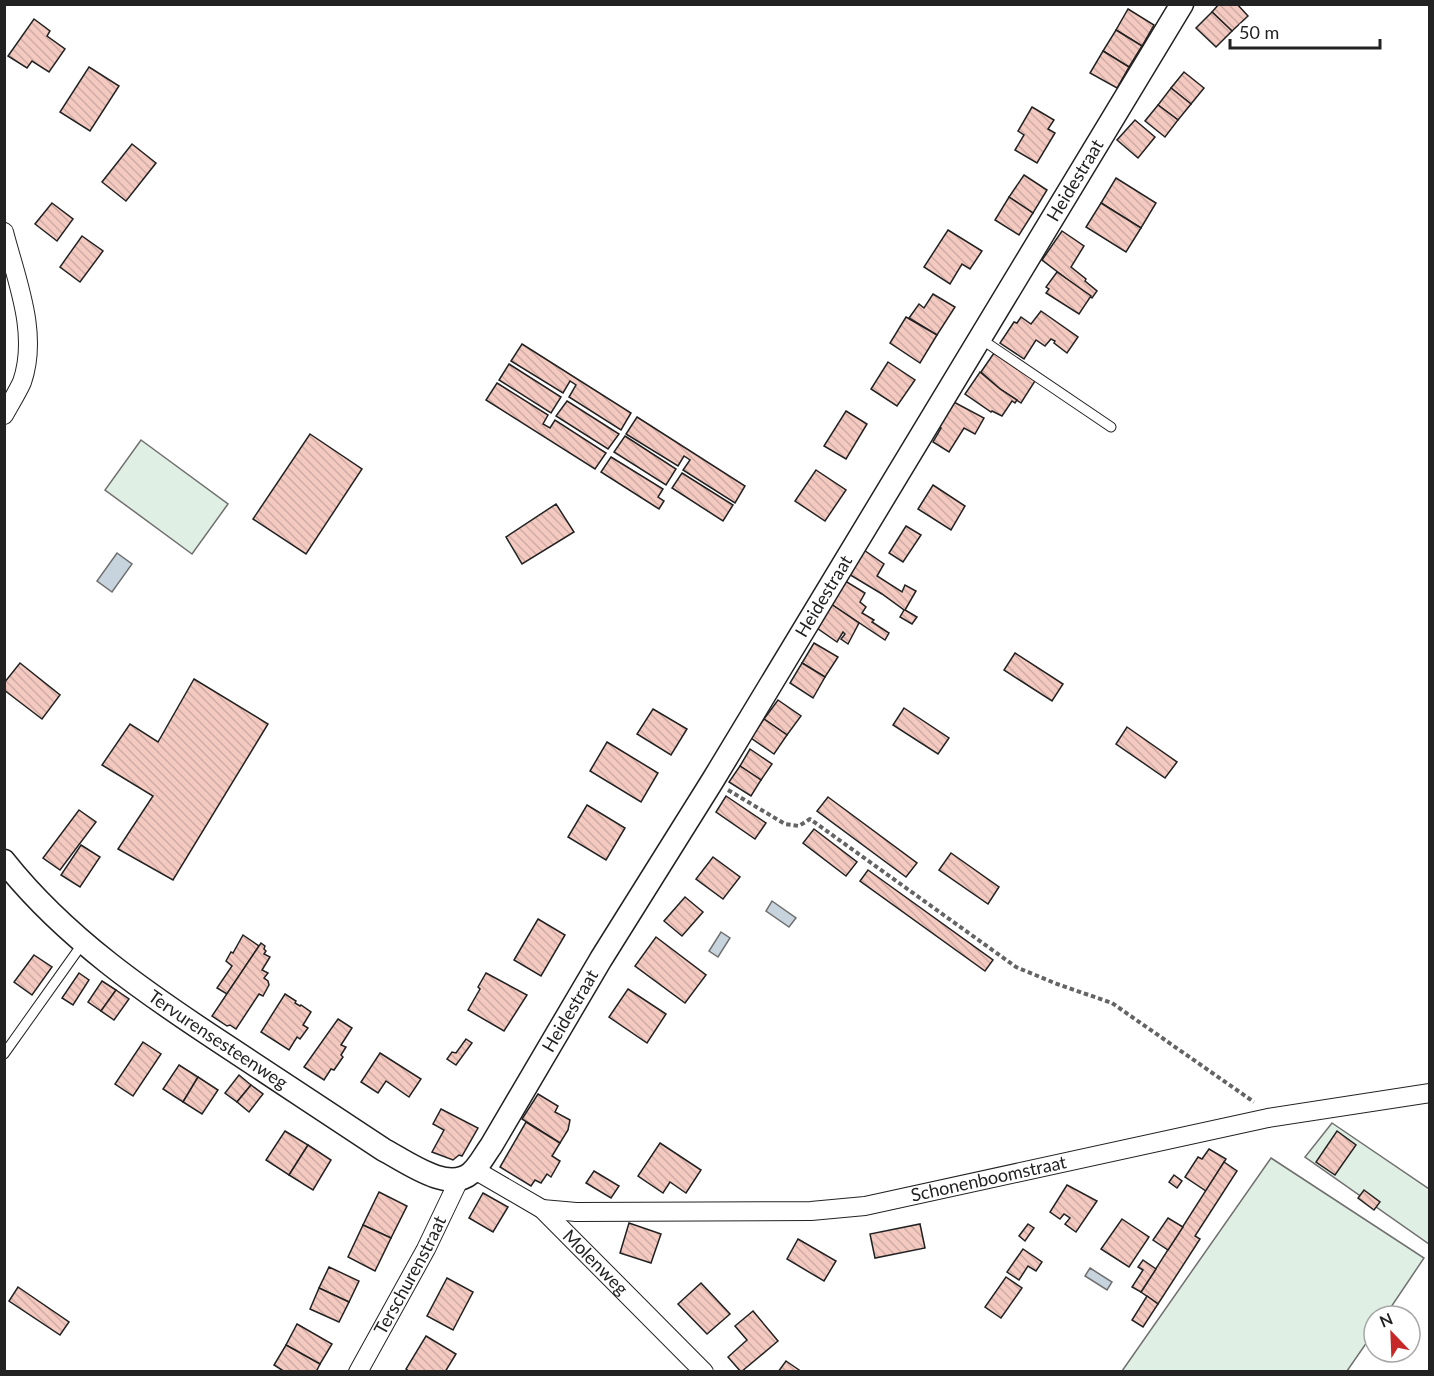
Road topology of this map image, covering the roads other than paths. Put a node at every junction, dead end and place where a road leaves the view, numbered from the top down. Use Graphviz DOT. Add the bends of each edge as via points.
graph roads {
  1 [pos="1182,4"];
  2 [pos="4,232"];
  3 [pos="979,338"];
  4 [pos="4,415"];
  5 [pos="1111,427"];
  6 [pos="4,861"];
  7 [pos="83,943"];
  8 [pos="4,1054"];
  9 [pos="1430,1093"];
  10 [pos="467,1175"];
  11 [pos="542,1209"];
  12 [pos="358,1371"];
  13 [pos="704,1371"];
  1 -- 3 [label="street, Heidestraat"];
  2 -- 4 [label="street" via="28,330 22,382"];
  3 -- 5 [label="lane"];
  3 -- 10 [label="street, Heidestraat" via="713,780"];
  6 -- 7 [label="street, Tervurensesteenweg"];
  7 -- 8 [label="lane"];
  7 -- 10 [label="street, Tervurensesteenweg" via="159,1001 384,1150 441,1179"];
  9 -- 11 [label="street, Schonenboomstraat" via="1269,1118 866,1206 811,1211"];
  10 -- 11 [label="street, Molenweg"];
  10 -- 12 [label="street, Terschurenstraat"];
  11 -- 13 [label="street, Molenweg"];
}
